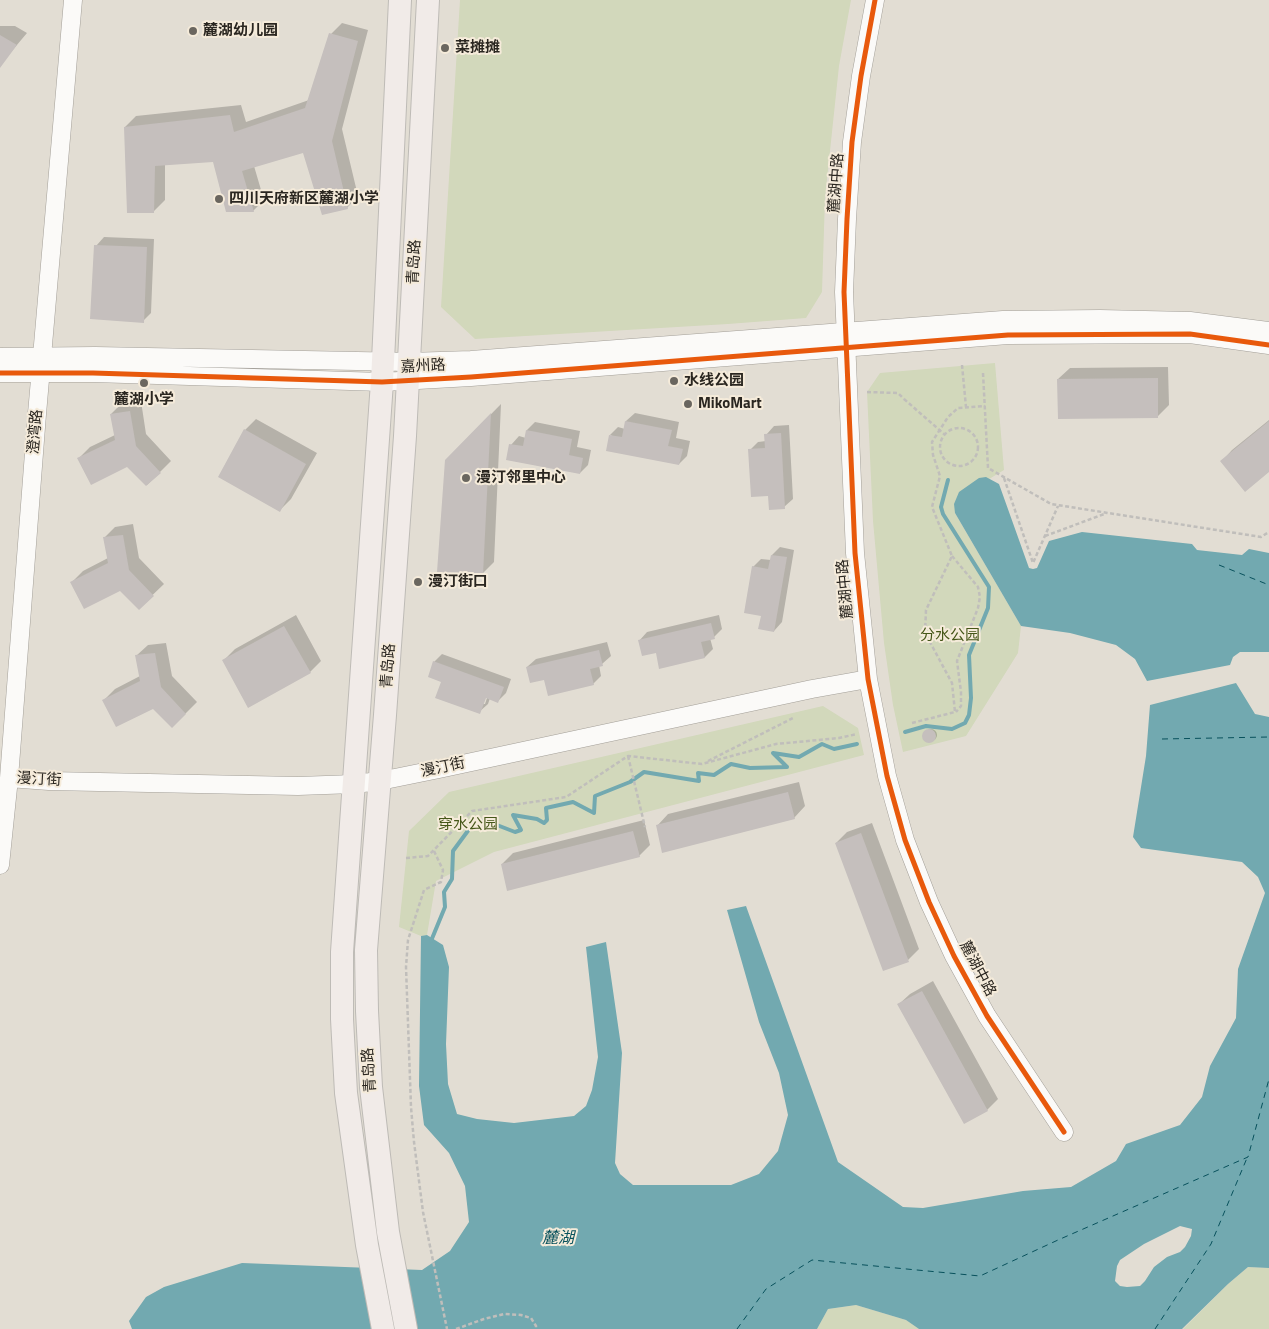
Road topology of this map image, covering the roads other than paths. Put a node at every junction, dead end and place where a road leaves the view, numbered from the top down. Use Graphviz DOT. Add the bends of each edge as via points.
graph roads {
  1 [pos="73,0"];
  2 [pos="400,0"];
  3 [pos="428,0"];
  4 [pos="875,0"];
  5 [pos="1269,331"];
  6 [pos="845,340"];
  7 [pos="1269,345"];
  8 [pos="0,357"];
  9 [pos="42,364"];
  10 [pos="383,372"];
  11 [pos="408,372"];
  12 [pos="0,373"];
  13 [pos="868,679"];
  14 [pos="9,778"];
  15 [pos="380,781"];
  16 [pos="354,784"];
  17 [pos="0,865"];
  18 [pos="1064,1132"];
  19 [pos="383,1329"];
  20 [pos="406,1329"];
  1 -- 9 [label="street, 澄湾路"];
  2 -- 10 [label="main road, 青岛路"];
  3 -- 11 [label="main road, 青岛路"];
  4 -- 6 [label="street, 麓湖中路" via="852,142 846,228"];
  5 -- 6 [label="street" via="1190,321 1003,320"];
  6 -- 7 [label="street" via="1190,334"];
  6 -- 11 [label="street, 嘉州路"];
  6 -- 13 [label="street, 麓湖中路" via="855,553"];
  8 -- 9 [label="street, 嘉州路"];
  9 -- 10 [label="street, 嘉州路"];
  9 -- 12 [label="street, 嘉州路"];
  9 -- 14 [label="street, 澄湾路"];
  10 -- 11 [label="street, 嘉州路"];
  10 -- 16 [label="main road, 青岛路"];
  11 -- 15 [label="main road, 青岛路"];
  13 -- 15 [label="street, 漫汀街"];
  13 -- 18 [label="street, 麓湖中路" via="887,776 905,840 929,902 987,1016"];
  14 -- 16 [label="street, 漫汀街" via="298,786"];
  14 -- 17 [label="street, 澄湾路"];
  15 -- 16 [label="street, 漫汀街"];
  15 -- 20 [label="main road, 青岛路" via="366,950 367,1011 371,1087 388,1232"];
  16 -- 19 [label="main road, 青岛路" via="342,952 342,1019 346,1093 367,1245"];
}
